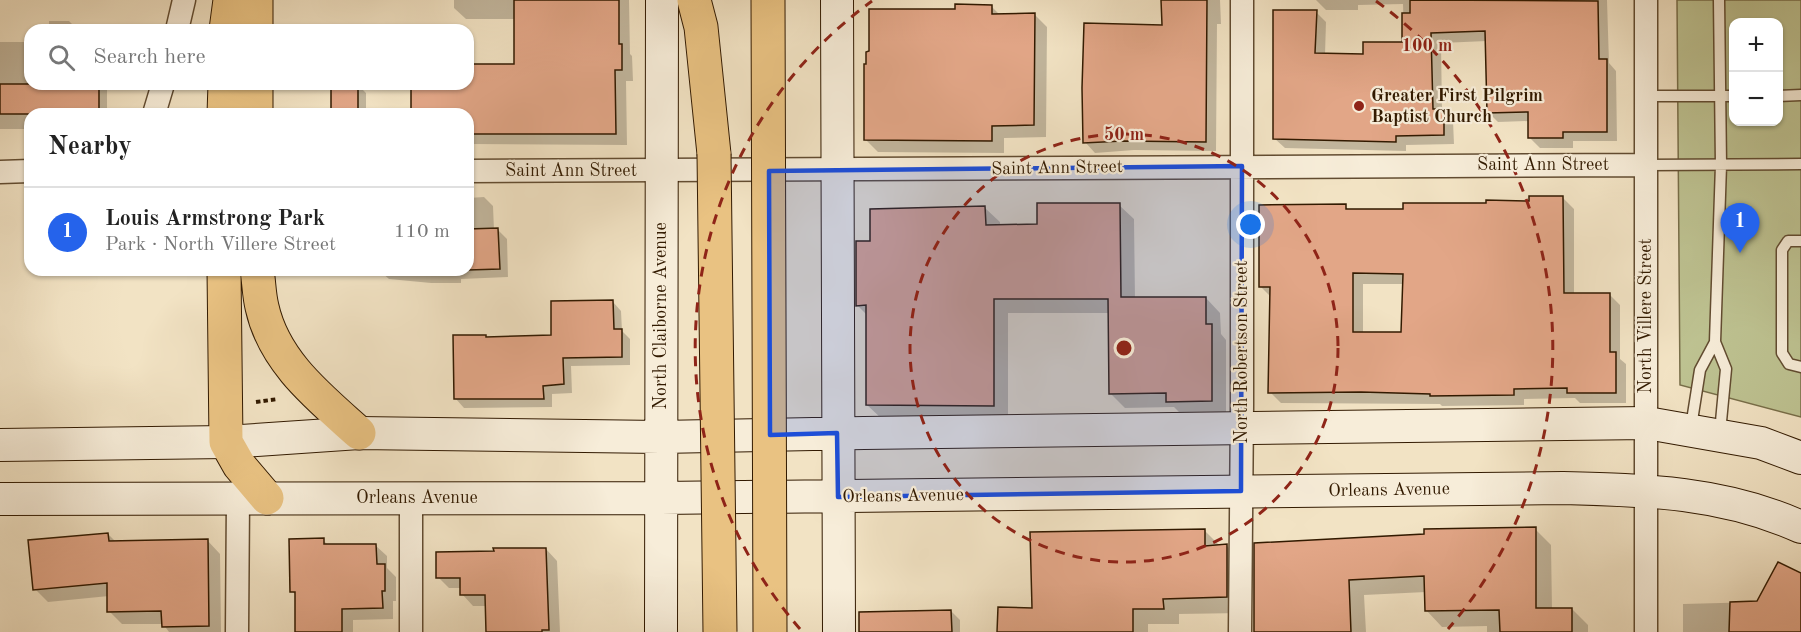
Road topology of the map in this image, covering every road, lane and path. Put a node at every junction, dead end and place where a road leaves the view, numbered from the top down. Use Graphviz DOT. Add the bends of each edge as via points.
graph roads {
  1 [pos="184,0"];
  2 [pos="230,0"];
  3 [pos="256,0"];
  4 [pos="662,0"];
  5 [pos="694,0"];
  6 [pos="715,0"];
  7 [pos="768,0"];
  8 [pos="837,0"];
  9 [pos="1242,0"];
  10 [pos="1646,0"];
  11 [pos="1719,0"];
  12 [pos="178,24"];
  13 [pos="227,24"];
  14 [pos="256,24"];
  15 [pos="161,90"];
  16 [pos="225,90"];
  17 [pos="256,90"];
  18 [pos="1801,95"];
  19 [pos="1647,96"];
  20 [pos="1721,96"];
  21 [pos="1729,96"];
  22 [pos="1783,96"];
  23 [pos="156,108"];
  24 [pos="224,108"];
  25 [pos="256,108"];
  26 [pos="714,154"];
  27 [pos="1801,164"];
  28 [pos="1646,165"];
  29 [pos="1721,165"];
  30 [pos="1242,166"];
  31 [pos="24,171"];
  32 [pos="474,171"];
  33 [pos="661,171"];
  34 [pos="837,171"];
  35 [pos="0,172"];
  36 [pos="1801,241"];
  37 [pos="224,276"];
  38 [pos="258,276"];
  39 [pos="1715,342"];
  40 [pos="1801,367"];
  41 [pos="279,398"];
  42 [pos="256,402"];
  43 [pos="1647,423"];
  44 [pos="1242,428"];
  45 [pos="359,433"];
  46 [pos="837,433"];
  47 [pos="1705,434"];
  48 [pos="660,437"];
  49 [pos="226,442"];
  50 [pos="0,445"];
  51 [pos="1801,458"];
  52 [pos="1646,490"];
  53 [pos="1241,491"];
  54 [pos="838,496"];
  55 [pos="0,498"];
  56 [pos="253,498"];
  57 [pos="411,498"];
  58 [pos="661,498"];
  59 [pos="1801,527"];
  60 [pos="237,632"];
  61 [pos="411,632"];
  62 [pos="661,632"];
  63 [pos="720,632"];
  64 [pos="770,632"];
  65 [pos="839,632"];
  66 [pos="1240,632"];
  67 [pos="1646,632"];
  1 -- 12 [label="street"];
  2 -- 13 [label="highway"];
  3 -- 14 [label="highway"];
  4 -- 33 [label="street, North Claiborne Avenue"];
  5 -- 26 [label="highway" via="701,27"];
  6 -- 26 [label="highway"];
  7 -- 64 [label="highway, bridge"];
  8 -- 34 [label="street"];
  9 -- 30 [label="street, North Robertson Street"];
  10 -- 19 [label="street, North Villere Street"];
  11 -- 20 [label="lane"];
  15 -- 23 [label="street"];
  16 -- 24 [label="highway"];
  17 -- 25 [label="highway"];
  18 -- 22 [label="lane"];
  19 -- 20 [label="lane"];
  19 -- 28 [label="street, North Villere Street"];
  20 -- 21 [label="lane"];
  20 -- 29 [label="lane"];
  26 -- 63 [label="highway, bridge"];
  27 -- 29 [label="lane"];
  28 -- 29 [label="lane"];
  28 -- 30 [label="street, Saint Ann Street"];
  28 -- 43 [label="street, North Villere Street"];
  29 -- 39 [label="lane"];
  30 -- 34 [label="street, Saint Ann Street"];
  30 -- 44 [label="street, North Robertson Street"];
  31 -- 35 [label="street"];
  32 -- 33 [label="street, Saint Ann Street"];
  33 -- 34 [label="street, Saint Ann Street"];
  33 -- 48 [label="street, North Claiborne Avenue"];
  34 -- 46 [label="street"];
  36 -- 40 [label="lane" via="1788,241 1782,250 1782,353 1789,364"];
  37 -- 49 [label="highway"];
  38 -- 45 [label="highway" via="266,322 293,370"];
  39 -- 47 [label="lane" via="1700,370"];
  39 -- 47 [label="lane" via="1726,369"];
  41 -- 42 [label="path"];
  43 -- 44 [label="street"];
  43 -- 47 [label="street"];
  43 -- 52 [label="street, North Villere Street"];
  44 -- 46 [label="street"];
  44 -- 53 [label="street, North Robertson Street"];
  45 -- 48 [label="street"];
  45 -- 49 [label="street"];
  46 -- 48 [label="street"];
  46 -- 54 [label="street"];
  47 -- 51 [label="street" via="1761,444"];
  48 -- 58 [label="street, North Claiborne Avenue"];
  49 -- 50 [label="street"];
  49 -- 56 [label="highway"];
  52 -- 53 [label="street, Orleans Avenue"];
  52 -- 59 [label="street, Orleans Avenue" via="1723,501"];
  52 -- 67 [label="street, North Villere Street"];
  53 -- 54 [label="street, Orleans Avenue"];
  53 -- 66 [label="street, North Robertson Street"];
  54 -- 58 [label="street, Orleans Avenue"];
  54 -- 65 [label="street"];
  55 -- 56 [label="street, Orleans Avenue"];
  56 -- 57 [label="street, Orleans Avenue"];
  56 -- 60 [label="street"];
  57 -- 58 [label="street, Orleans Avenue"];
  57 -- 61 [label="street"];
  58 -- 62 [label="street, North Claiborne Avenue"];
}
